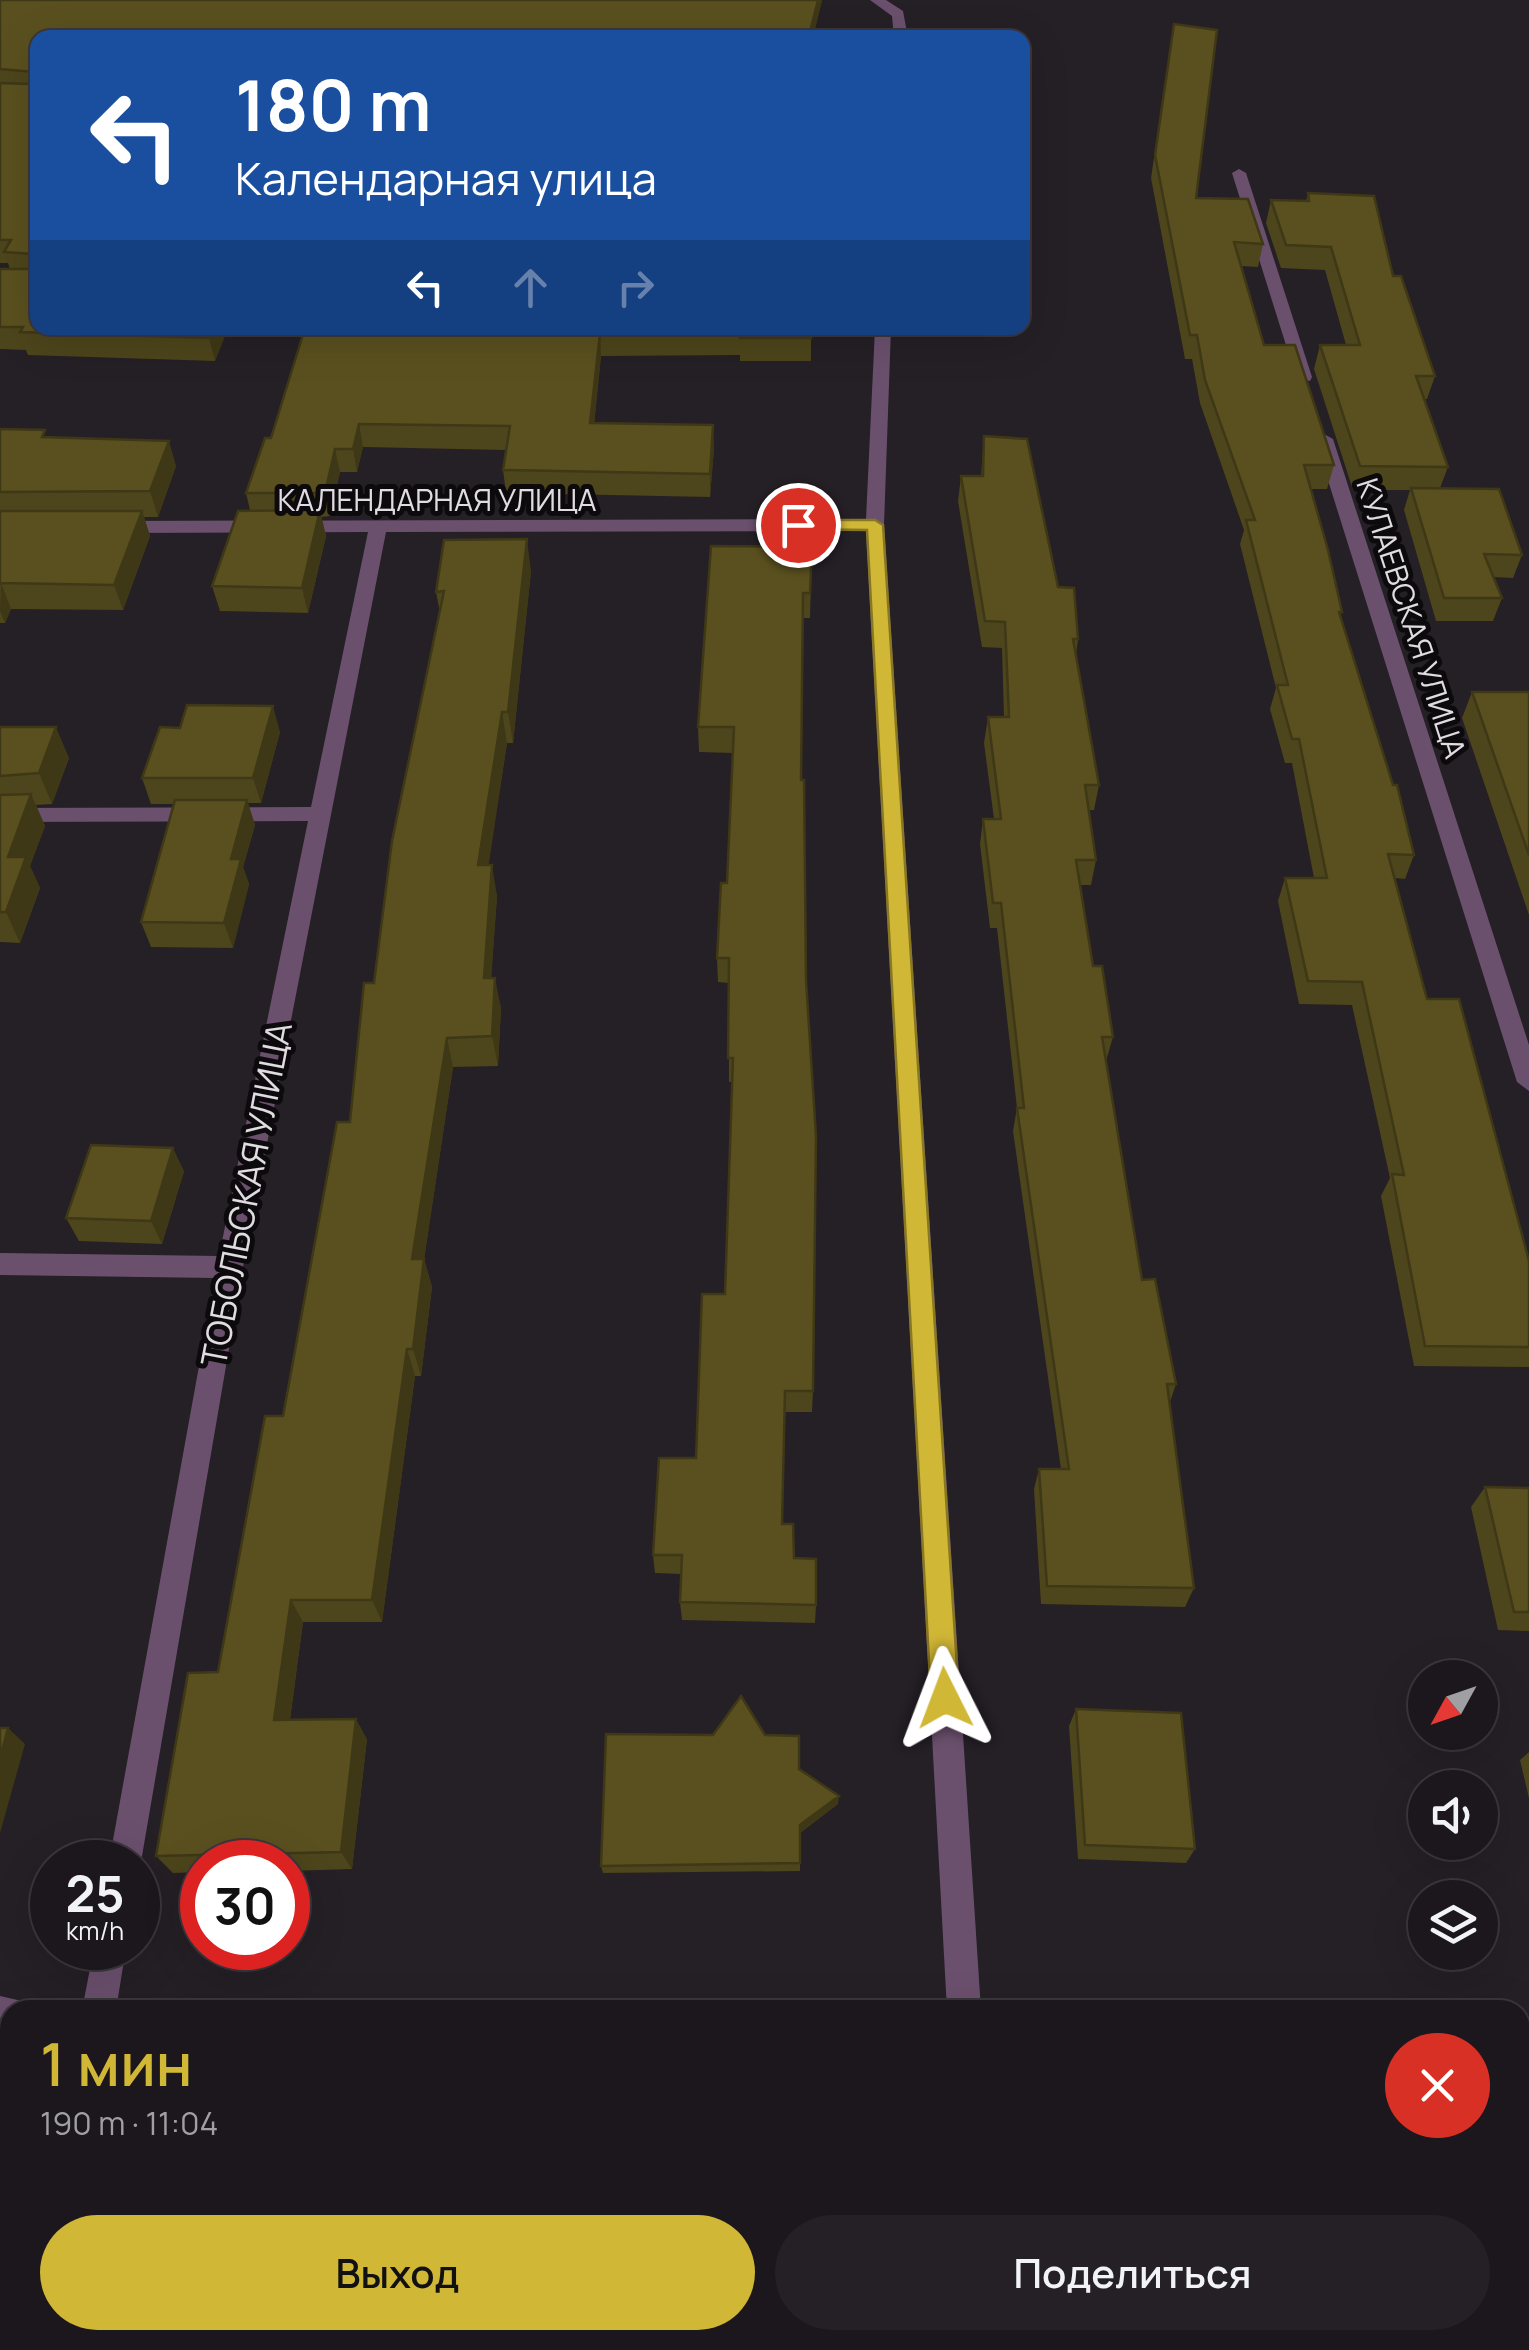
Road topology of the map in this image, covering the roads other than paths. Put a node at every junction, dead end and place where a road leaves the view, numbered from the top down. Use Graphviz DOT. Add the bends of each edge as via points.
graph roads {
  1 [pos="877,0"];
  2 [pos="900,30"];
  3 [pos="1239,173"];
  4 [pos="883,335"];
  5 [pos="875,525"];
  6 [pos="100,527"];
  7 [pos="378,527"];
  8 [pos="323,814"];
  9 [pos="0,815"];
  10 [pos="1529,1082"];
  11 [pos="0,1264"];
  12 [pos="230,1267"];
  13 [pos="129,1840"];
  14 [pos="106,1970"];
  15 [pos="101,2000"];
  16 [pos="963,2000"];
  1 -- 2 [label="street" via="898,14"];
  3 -- 10 [label="street, КУЛАЕВСКАЯ УЛИЦА"];
  4 -- 5 [label="street"];
  5 -- 7 [label="street, КАЛЕНДАРНАЯ УЛИЦА"];
  5 -- 16 [label="street"];
  6 -- 7 [label="street, КАЛЕНДАРНАЯ УЛИЦА"];
  7 -- 8 [label="street, ТОБОЛЬСКАЯ УЛИЦА"];
  8 -- 9 [label="street"];
  8 -- 12 [label="street, ТОБОЛЬСКАЯ УЛИЦА"];
  11 -- 12 [label="street"];
  12 -- 13 [label="street, ТОБОЛЬСКАЯ УЛИЦА"];
  14 -- 15 [label="street"];
}
